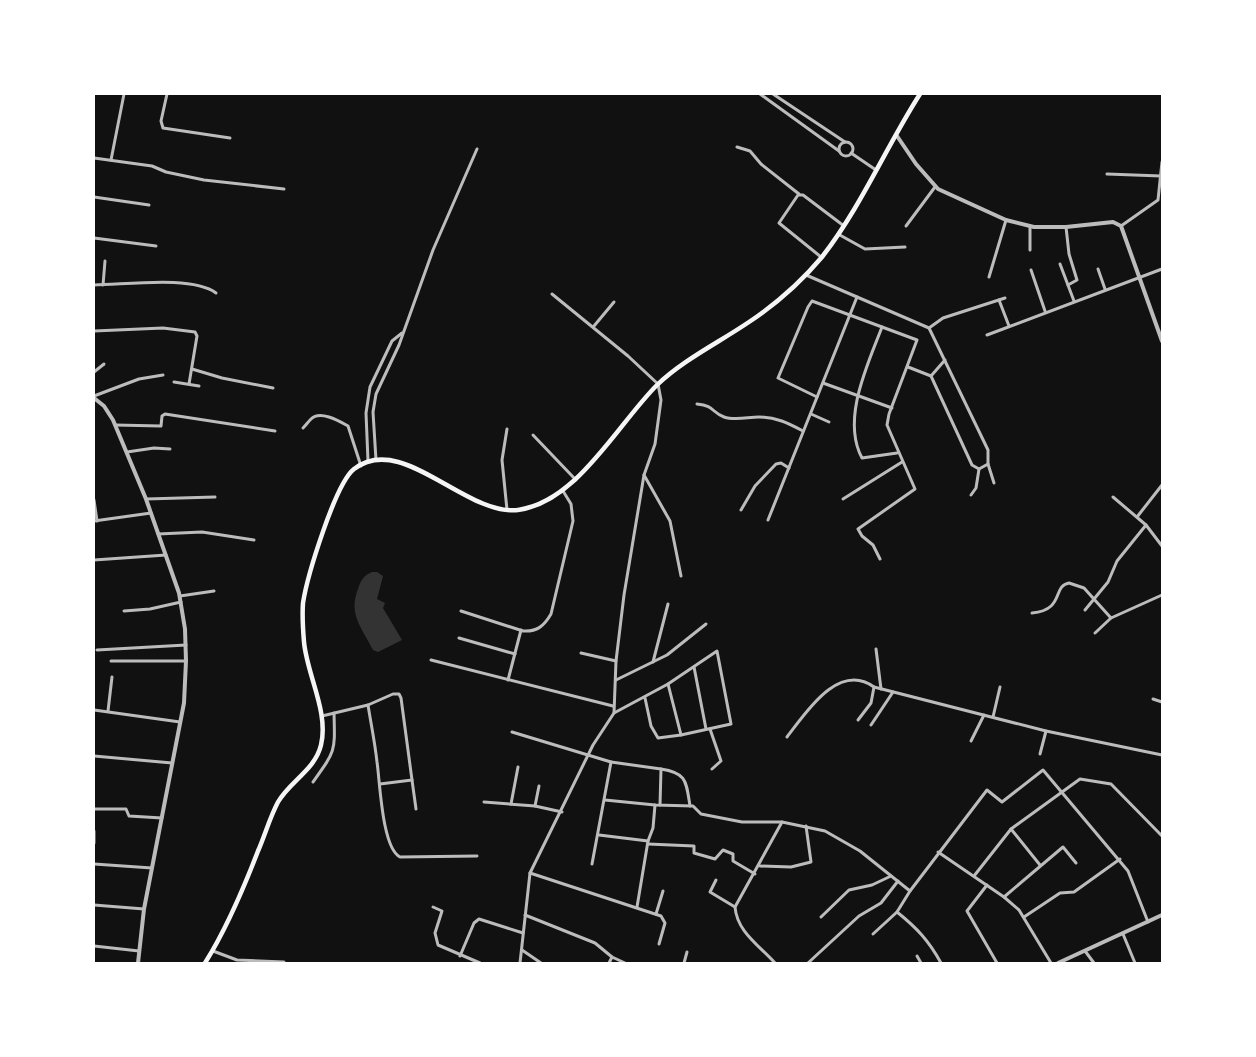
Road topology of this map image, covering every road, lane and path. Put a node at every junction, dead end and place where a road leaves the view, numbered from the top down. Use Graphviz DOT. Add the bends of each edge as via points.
graph roads {
  1 [pos="124,94"];
  2 [pos="167,94"];
  3 [pos="760,94"];
  4 [pos="773,94"];
  5 [pos="920,94"];
  6 [pos="897,136"];
  7 [pos="230,138"];
  8 [pos="845,142"];
  9 [pos="737,146"];
  10 [pos="477,149"];
  11 [pos="839,151"];
  12 [pos="851,153"];
  13 [pos="94,158"];
  14 [pos="110,160"];
  15 [pos="1162,162"];
  16 [pos="876,170"];
  17 [pos="1107,174"];
  18 [pos="1161,176"];
  19 [pos="935,187"];
  20 [pos="284,189"];
  21 [pos="800,194"];
  22 [pos="94,198"];
  23 [pos="149,205"];
  24 [pos="1006,220"];
  25 [pos="844,226"];
  26 [pos="906,226"];
  27 [pos="1030,226"];
  28 [pos="1121,226"];
  29 [pos="1066,227"];
  30 [pos="838,234"];
  31 [pos="94,238"];
  32 [pos="156,246"];
  33 [pos="905,246"];
  34 [pos="1030,250"];
  35 [pos="821,257"];
  36 [pos="105,261"];
  37 [pos="1060,264"];
  38 [pos="1098,269"];
  39 [pos="1162,269"];
  40 [pos="1031,270"];
  41 [pos="806,275"];
  42 [pos="1140,276"];
  43 [pos="989,278"];
  44 [pos="94,285"];
  45 [pos="103,285"];
  46 [pos="1068,285"];
  47 [pos="1105,289"];
  48 [pos="216,293"];
  49 [pos="552,294"];
  50 [pos="857,297"];
  51 [pos="1005,298"];
  52 [pos="999,300"];
  53 [pos="1074,301"];
  54 [pos="614,302"];
  55 [pos="1045,311"];
  56 [pos="850,315"];
  57 [pos="594,326"];
  58 [pos="1009,326"];
  59 [pos="882,327"];
  60 [pos="929,328"];
  61 [pos="94,331"];
  62 [pos="402,332"];
  63 [pos="987,334"];
  64 [pos="1162,341"];
  65 [pos="945,360"];
  66 [pos="104,364"];
  67 [pos="908,367"];
  68 [pos="192,369"];
  69 [pos="94,372"];
  70 [pos="163,375"];
  71 [pos="931,376"];
  72 [pos="174,382"];
  73 [pos="823,383"];
  74 [pos="189,384"];
  75 [pos="658,384"];
  76 [pos="199,386"];
  77 [pos="273,388"];
  78 [pos="857,395"];
  79 [pos="94,397"];
  80 [pos="817,397"];
  81 [pos="697,404"];
  82 [pos="892,408"];
  83 [pos="811,414"];
  84 [pos="829,422"];
  85 [pos="115,425"];
  86 [pos="303,428"];
  87 [pos="507,429"];
  88 [pos="274,431"];
  89 [pos="803,431"];
  90 [pos="533,435"];
  91 [pos="170,449"];
  92 [pos="127,452"];
  93 [pos="897,453"];
  94 [pos="368,460"];
  95 [pos="376,460"];
  96 [pos="902,462"];
  97 [pos="988,464"];
  98 [pos="361,466"];
  99 [pos="789,468"];
  100 [pos="979,469"];
  101 [pos="644,475"];
  102 [pos="575,479"];
  103 [pos="994,482"];
  104 [pos="1162,485"];
  105 [pos="563,491"];
  106 [pos="971,495"];
  107 [pos="215,497"];
  108 [pos="1113,497"];
  109 [pos="843,499"];
  110 [pos="94,500"];
  111 [pos="146,500"];
  112 [pos="507,510"];
  113 [pos="741,510"];
  114 [pos="151,513"];
  115 [pos="1137,517"];
  116 [pos="768,520"];
  117 [pos="95,521"];
  118 [pos="1146,525"];
  119 [pos="158,534"];
  120 [pos="254,540"];
  121 [pos="1162,546"];
  122 [pos="166,555"];
  123 [pos="880,559"];
  124 [pos="94,560"];
  125 [pos="681,576"];
  126 [pos="214,591"];
  127 [pos="1162,594"];
  128 [pos="180,596"];
  129 [pos="1094,598"];
  130 [pos="181,602"];
  131 [pos="668,604"];
  132 [pos="1085,610"];
  133 [pos="124,611"];
  134 [pos="460,612"];
  135 [pos="1032,613"];
  136 [pos="1111,618"];
  137 [pos="706,624"];
  138 [pos="521,630"];
  139 [pos="1095,633"];
  140 [pos="459,638"];
  141 [pos="186,645"];
  142 [pos="876,649"];
  143 [pos="97,650"];
  144 [pos="581,653"];
  145 [pos="515,654"];
  146 [pos="431,660"];
  147 [pos="110,661"];
  148 [pos="186,661"];
  149 [pos="616,661"];
  150 [pos="653,663"];
  151 [pos="694,667"];
  152 [pos="112,677"];
  153 [pos="508,680"];
  154 [pos="615,680"];
  155 [pos="668,684"];
  156 [pos="1000,686"];
  157 [pos="874,688"];
  158 [pos="881,689"];
  159 [pos="893,692"];
  160 [pos="645,698"];
  161 [pos="1153,699"];
  162 [pos="1162,702"];
  163 [pos="368,704"];
  164 [pos="613,706"];
  165 [pos="94,710"];
  166 [pos="108,711"];
  167 [pos="334,713"];
  168 [pos="614,714"];
  169 [pos="984,715"];
  170 [pos="321,716"];
  171 [pos="993,717"];
  172 [pos="858,720"];
  173 [pos="180,722"];
  174 [pos="871,725"];
  175 [pos="708,729"];
  176 [pos="1046,731"];
  177 [pos="512,732"];
  178 [pos="681,735"];
  179 [pos="787,737"];
  180 [pos="971,741"];
  181 [pos="1040,754"];
  182 [pos="94,756"];
  183 [pos="589,756"];
  184 [pos="1162,756"];
  185 [pos="611,762"];
  186 [pos="172,763"];
  187 [pos="518,766"];
  188 [pos="661,769"];
  189 [pos="712,769"];
  190 [pos="412,780"];
  191 [pos="313,782"];
  192 [pos="380,784"];
  193 [pos="539,786"];
  194 [pos="1062,794"];
  195 [pos="605,800"];
  196 [pos="484,802"];
  197 [pos="511,804"];
  198 [pos="655,805"];
  199 [pos="660,805"];
  200 [pos="535,806"];
  201 [pos="690,806"];
  202 [pos="94,809"];
  203 [pos="416,809"];
  204 [pos="562,812"];
  205 [pos="162,818"];
  206 [pos="782,822"];
  207 [pos="806,826"];
  208 [pos="1011,829"];
  209 [pos="94,831"];
  210 [pos="599,835"];
  211 [pos="1162,836"];
  212 [pos="94,843"];
  213 [pos="648,843"];
  214 [pos="938,852"];
  215 [pos="477,856"];
  216 [pos="1120,859"];
  217 [pos="1076,863"];
  218 [pos="94,864"];
  219 [pos="592,864"];
  220 [pos="1040,865"];
  221 [pos="760,866"];
  222 [pos="152,868"];
  223 [pos="530,873"];
  224 [pos="755,874"];
  225 [pos="890,876"];
  226 [pos="974,876"];
  227 [pos="716,880"];
  228 [pos="898,881"];
  229 [pos="986,885"];
  230 [pos="663,891"];
  231 [pos="910,891"];
  232 [pos="1004,897"];
  233 [pos="94,905"];
  234 [pos="433,907"];
  235 [pos="636,907"];
  236 [pos="735,907"];
  237 [pos="144,909"];
  238 [pos="898,912"];
  239 [pos="656,914"];
  240 [pos="525,916"];
  241 [pos="1162,916"];
  242 [pos="821,917"];
  243 [pos="1024,917"];
  244 [pos="1148,922"];
  245 [pos="523,933"];
  246 [pos="873,934"];
  247 [pos="1123,934"];
  248 [pos="659,944"];
  249 [pos="94,946"];
  250 [pos="521,950"];
  251 [pos="139,951"];
  252 [pos="212,951"];
  253 [pos="1085,951"];
  254 [pos="687,952"];
  255 [pos="460,956"];
  256 [pos="917,956"];
  257 [pos="612,957"];
  258 [pos="284,962"];
  259 [pos="940,962"];
  260 [pos="138,963"];
  261 [pos="204,963"];
  262 [pos="480,963"];
  263 [pos="520,963"];
  264 [pos="541,963"];
  265 [pos="609,963"];
  266 [pos="625,963"];
  267 [pos="684,963"];
  268 [pos="775,963"];
  269 [pos="808,963"];
  270 [pos="921,963"];
  271 [pos="933,963"];
  272 [pos="997,963"];
  273 [pos="1051,963"];
  274 [pos="1058,963"];
  275 [pos="1094,963"];
  276 [pos="1135,963"];
  1 -- 14 [label="street"];
  2 -- 7 [label="street" via="161,122 163,128"];
  3 -- 11 [label="street"];
  4 -- 8 [label="street"];
  5 -- 6 [label="main road"];
  6 -- 16 [label="main road"];
  6 -- 19 [label="street"];
  8 -- 11 [label="street"];
  8 -- 12 [label="street" via="852,146"];
  9 -- 21 [label="street" via="750,151 761,164"];
  10 -- 62 [label="street"];
  11 -- 12 [label="street" via="844,156"];
  12 -- 16 [label="street"];
  13 -- 14 [label="street"];
  14 -- 20 [label="street" via="152,166 204,180"];
  15 -- 18 [label="street"];
  16 -- 25 [label="main road"];
  17 -- 18 [label="street"];
  18 -- 28 [label="street" via="1157,201"];
  19 -- 24 [label="street"];
  19 -- 26 [label="street"];
  21 -- 25 [label="street"];
  21 -- 35 [label="street" via="779,223"];
  22 -- 23 [label="street"];
  24 -- 27 [label="street"];
  24 -- 43 [label="street"];
  25 -- 30 [label="main road"];
  27 -- 29 [label="street"];
  27 -- 34 [label="street"];
  28 -- 29 [label="street" via="1113,222"];
  28 -- 42 [label="street"];
  29 -- 46 [label="street" via="1069,254 1078,280"];
  30 -- 33 [label="street" via="865,249"];
  30 -- 35 [label="main road"];
  31 -- 32 [label="street"];
  35 -- 41 [label="main road"];
  36 -- 45 [label="street"];
  37 -- 46 [label="street"];
  38 -- 47 [label="street"];
  39 -- 42 [label="street"];
  40 -- 55 [label="street"];
  41 -- 50 [label="street"];
  41 -- 75 [label="main road" via="768,309"];
  42 -- 47 [label="street"];
  42 -- 64 [label="street"];
  44 -- 45 [label="street"];
  45 -- 48 [label="street" via="171,282 204,286"];
  46 -- 53 [label="street"];
  47 -- 53 [label="street"];
  49 -- 57 [label="street"];
  50 -- 56 [label="street"];
  50 -- 60 [label="street"];
  51 -- 52 [label="street"];
  52 -- 58 [label="street"];
  52 -- 60 [label="street" via="943,318"];
  53 -- 55 [label="street"];
  54 -- 57 [label="street"];
  55 -- 58 [label="street"];
  56 -- 59 [label="street"];
  56 -- 73 [label="street"];
  56 -- 80 [label="street" via="816,301 810,303 778,375 780,380"];
  57 -- 75 [label="street"];
  58 -- 63 [label="street"];
  59 -- 67 [label="street" via="917,340"];
  59 -- 78 [label="street"];
  60 -- 65 [label="street"];
  61 -- 68 [label="street" via="163,328 194,331 197,336"];
  62 -- 94 [label="street" via="392,341 370,387 366,414"];
  62 -- 95 [label="street" via="374,400"];
  65 -- 71 [label="street"];
  65 -- 97 [label="street" via="988,450"];
  66 -- 69 [label="street"];
  67 -- 71 [label="street"];
  67 -- 82 [label="street"];
  68 -- 74 [label="street"];
  68 -- 77 [label="street"];
  70 -- 79 [label="street" via="139,379"];
  71 -- 100 [label="street" via="972,465"];
  72 -- 74 [label="street"];
  73 -- 78 [label="street"];
  73 -- 80 [label="street"];
  74 -- 76 [label="street"];
  75 -- 101 [label="street" via="662,400"];
  75 -- 102 [label="main road"];
  78 -- 82 [label="street"];
  78 -- 93 [label="street" via="854,421 860,457"];
  79 -- 85 [label="street" via="104,406"];
  80 -- 83 [label="street"];
  81 -- 89 [label="street" via="711,406 723,417 779,419"];
  82 -- 93 [label="street" via="887,425"];
  83 -- 84 [label="street"];
  83 -- 89 [label="street"];
  85 -- 88 [label="street" via="161,426 165,414"];
  85 -- 92 [label="street"];
  86 -- 98 [label="street" via="317,416 348,426"];
  87 -- 112 [label="street" via="502,460"];
  89 -- 99 [label="street"];
  90 -- 102 [label="street"];
  91 -- 92 [label="street"];
  92 -- 111 [label="street"];
  93 -- 96 [label="street"];
  94 -- 95 [label="main road"];
  94 -- 98 [label="main road"];
  95 -- 112 [label="main road" via="406,465 476,500"];
  96 -- 109 [label="street"];
  96 -- 123 [label="street" via="915,489 858,529 873,545"];
  97 -- 100 [label="street"];
  97 -- 103 [label="street"];
  98 -- 170 [label="main road" via="346,479 331,508 303,605 305,652"];
  99 -- 113 [label="street" via="776,464 755,486"];
  99 -- 116 [label="street"];
  100 -- 106 [label="street" via="976,488"];
  101 -- 125 [label="street" via="670,521"];
  101 -- 149 [label="street"];
  102 -- 105 [label="main road"];
  104 -- 115 [label="street"];
  105 -- 112 [label="main road" via="530,507"];
  105 -- 138 [label="street" via="571,504 573,521 551,614 540,629 531,632"];
  107 -- 111 [label="street"];
  108 -- 115 [label="street"];
  110 -- 117 [label="street"];
  111 -- 114 [label="street"];
  114 -- 117 [label="street"];
  114 -- 119 [label="street"];
  115 -- 118 [label="street"];
  118 -- 121 [label="street"];
  118 -- 129 [label="street" via="1117,561 1108,582"];
  119 -- 120 [label="street" via="202,532"];
  119 -- 122 [label="street"];
  122 -- 124 [label="street"];
  122 -- 128 [label="street"];
  126 -- 128 [label="street"];
  127 -- 136 [label="street"];
  128 -- 130 [label="street"];
  129 -- 132 [label="street"];
  129 -- 135 [label="street" via="1084,588 1066,583 1052,606 1043,612"];
  129 -- 136 [label="street"];
  130 -- 133 [label="street"];
  130 -- 141 [label="street"];
  131 -- 150 [label="street"];
  134 -- 138 [label="street"];
  136 -- 139 [label="street"];
  137 -- 150 [label="street"];
  138 -- 145 [label="street"];
  140 -- 145 [label="street"];
  141 -- 143 [label="street"];
  141 -- 148 [label="street"];
  142 -- 158 [label="street"];
  144 -- 149 [label="street"];
  145 -- 153 [label="street"];
  146 -- 153 [label="street"];
  147 -- 148 [label="street"];
  148 -- 173 [label="street" via="186,687"];
  149 -- 154 [label="street"];
  150 -- 154 [label="street"];
  151 -- 155 [label="street"];
  151 -- 175 [label="street"];
  151 -- 175 [label="street" via="717,651 731,723"];
  152 -- 166 [label="street"];
  153 -- 164 [label="street"];
  154 -- 164 [label="street"];
  155 -- 160 [label="street"];
  155 -- 178 [label="street"];
  156 -- 171 [label="street"];
  157 -- 158 [label="street"];
  157 -- 172 [label="street" via="871,703"];
  157 -- 179 [label="street" via="866,682 845,682 824,692"];
  158 -- 159 [label="street"];
  159 -- 169 [label="street"];
  159 -- 174 [label="street"];
  160 -- 168 [label="street"];
  160 -- 178 [label="street" via="656,736"];
  161 -- 162 [label="street"];
  163 -- 167 [label="street"];
  163 -- 190 [label="street" via="393,694 401,698"];
  163 -- 192 [label="street"];
  164 -- 168 [label="street"];
  165 -- 166 [label="street"];
  166 -- 173 [label="street"];
  167 -- 170 [label="street"];
  167 -- 191 [label="street" via="335,748"];
  168 -- 183 [label="street" via="603,727"];
  169 -- 171 [label="street"];
  169 -- 180 [label="street"];
  170 -- 252 [label="main road" via="321,745 317,756 278,802 237,902"];
  171 -- 176 [label="street"];
  173 -- 186 [label="street"];
  175 -- 178 [label="street"];
  175 -- 189 [label="street" via="721,761"];
  176 -- 181 [label="street"];
  176 -- 184 [label="street"];
  177 -- 183 [label="street"];
  182 -- 186 [label="street"];
  183 -- 185 [label="street"];
  183 -- 204 [label="street"];
  185 -- 188 [label="street"];
  185 -- 195 [label="street"];
  186 -- 205 [label="street"];
  187 -- 197 [label="street"];
  188 -- 199 [label="street"];
  188 -- 201 [label="street" via="682,775"];
  190 -- 192 [label="street"];
  190 -- 203 [label="street"];
  192 -- 215 [label="street" via="384,818 396,856"];
  193 -- 200 [label="street"];
  194 -- 208 [label="street"];
  194 -- 211 [label="street" via="1080,779 1110,784"];
  194 -- 214 [label="street" via="1042,770 1003,802 987,790"];
  194 -- 216 [label="street"];
  195 -- 198 [label="street"];
  195 -- 210 [label="street"];
  196 -- 197 [label="street"];
  197 -- 200 [label="street"];
  198 -- 199 [label="street"];
  198 -- 213 [label="street"];
  199 -- 201 [label="street"];
  200 -- 204 [label="street"];
  201 -- 206 [label="street" via="701,814 742,822"];
  202 -- 205 [label="street" via="126,809 130,816"];
  204 -- 223 [label="street"];
  205 -- 222 [label="street"];
  206 -- 207 [label="street"];
  206 -- 221 [label="street"];
  207 -- 221 [label="street" via="811,862 791,867"];
  207 -- 225 [label="street" via="838,837"];
  208 -- 220 [label="street"];
  208 -- 226 [label="street"];
  209 -- 212 [label="street"];
  210 -- 213 [label="street"];
  210 -- 219 [label="street"];
  213 -- 224 [label="street" via="694,846 694,853 716,859 722,850 734,854 733,860"];
  213 -- 235 [label="street"];
  214 -- 226 [label="street"];
  214 -- 231 [label="street"];
  216 -- 243 [label="street" via="1074,892 1060,893"];
  216 -- 244 [label="street"];
  217 -- 220 [label="street" via="1063,846"];
  218 -- 222 [label="street"];
  220 -- 232 [label="street"];
  221 -- 224 [label="street"];
  222 -- 237 [label="street"];
  223 -- 235 [label="street"];
  223 -- 240 [label="street"];
  224 -- 236 [label="street"];
  225 -- 228 [label="street"];
  225 -- 242 [label="street" via="872,885 849,890"];
  226 -- 229 [label="street"];
  227 -- 236 [label="street" via="710,892"];
  228 -- 231 [label="street"];
  228 -- 269 [label="street" via="881,902 859,916"];
  229 -- 232 [label="street"];
  229 -- 272 [label="street" via="967,912"];
  230 -- 239 [label="street"];
  231 -- 238 [label="street"];
  232 -- 243 [label="street"];
  233 -- 237 [label="street"];
  234 -- 255 [label="street" via="442,911 435,939 442,948"];
  235 -- 239 [label="street"];
  236 -- 268 [label="street" via="743,930"];
  237 -- 251 [label="street"];
  238 -- 246 [label="street"];
  238 -- 259 [label="street" via="928,940"];
  239 -- 248 [label="street" via="665,921"];
  240 -- 245 [label="street"];
  240 -- 257 [label="street" via="596,943"];
  241 -- 244 [label="street"];
  243 -- 273 [label="street"];
  244 -- 247 [label="street"];
  245 -- 250 [label="street"];
  245 -- 255 [label="street" via="478,919"];
  247 -- 253 [label="street"];
  247 -- 276 [label="street"];
  249 -- 251 [label="street"];
  250 -- 263 [label="street"];
  250 -- 264 [label="street"];
  251 -- 260 [label="street"];
  252 -- 258 [label="street" via="237,960"];
  252 -- 261 [label="main road"];
  253 -- 274 [label="street"];
  253 -- 275 [label="street"];
  254 -- 267 [label="street"];
  255 -- 262 [label="street"];
  256 -- 270 [label="street"];
  257 -- 265 [label="street"];
  257 -- 266 [label="street"];
  259 -- 271 [label="street"];
}
